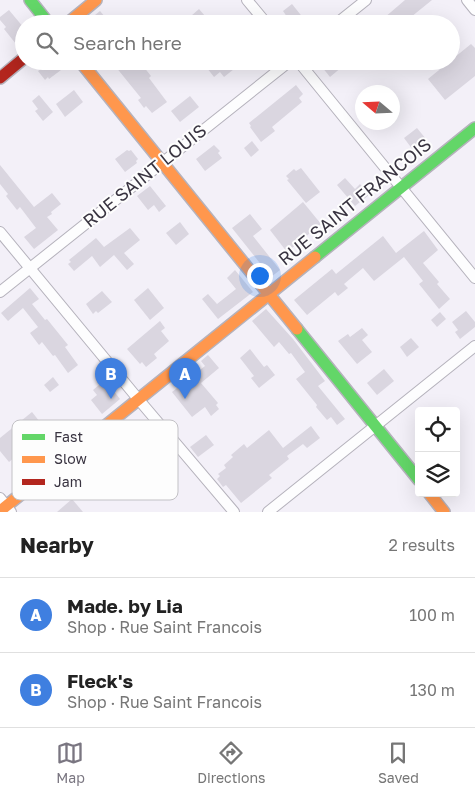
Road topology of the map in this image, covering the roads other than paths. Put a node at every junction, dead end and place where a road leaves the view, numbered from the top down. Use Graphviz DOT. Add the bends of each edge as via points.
graph roads {
  1 [pos="30,0"];
  2 [pos="96,0"];
  3 [pos="247,0"];
  4 [pos="366,0"];
  5 [pos="467,0"];
  6 [pos="475,10"];
  7 [pos="42,15"];
  8 [pos="77,15"];
  9 [pos="259,15"];
  10 [pos="347,15"];
  11 [pos="15,66"];
  12 [pos="87,70"];
  13 [pos="279,70"];
  14 [pos="305,70"];
  15 [pos="0,78"];
  16 [pos="475,128"];
  17 [pos="162,162"];
  18 [pos="400,188"];
  19 [pos="0,232"];
  20 [pos="30,268"];
  21 [pos="475,278"];
  22 [pos="0,292"];
  23 [pos="269,295"];
  24 [pos="475,346"];
  25 [pos="138,400"];
  26 [pos="113,420"];
  27 [pos="155,420"];
  28 [pos="375,426"];
  29 [pos="178,447"];
  30 [pos="415,475"];
  31 [pos="432,497"];
  32 [pos="234,512"];
  33 [pos="268,512"];
  34 [pos="444,512"];
  1 -- 7 [label="street"];
  2 -- 8 [label="street"];
  3 -- 9 [label="street"];
  4 -- 10 [label="street"];
  5 -- 6 [label="street"];
  11 -- 15 [label="street"];
  12 -- 17 [label="street"];
  13 -- 17 [label="street, RUE SAINT LOUIS"];
  14 -- 18 [label="street"];
  16 -- 18 [label="street, RUE SAINT FRANCOIS"];
  17 -- 20 [label="street, RUE SAINT LOUIS"];
  17 -- 23 [label="street"];
  18 -- 21 [label="street"];
  18 -- 23 [label="street, RUE SAINT FRANCOIS"];
  19 -- 20 [label="street"];
  20 -- 22 [label="street, RUE SAINT LOUIS"];
  20 -- 25 [label="street"];
  23 -- 25 [label="street, RUE SAINT FRANCOIS"];
  23 -- 28 [label="street"];
  24 -- 28 [label="street"];
  25 -- 26 [label="street, RUE SAINT FRANCOIS"];
  25 -- 27 [label="street"];
  28 -- 30 [label="street"];
  28 -- 33 [label="street"];
  29 -- 32 [label="street"];
  31 -- 34 [label="street"];
}
